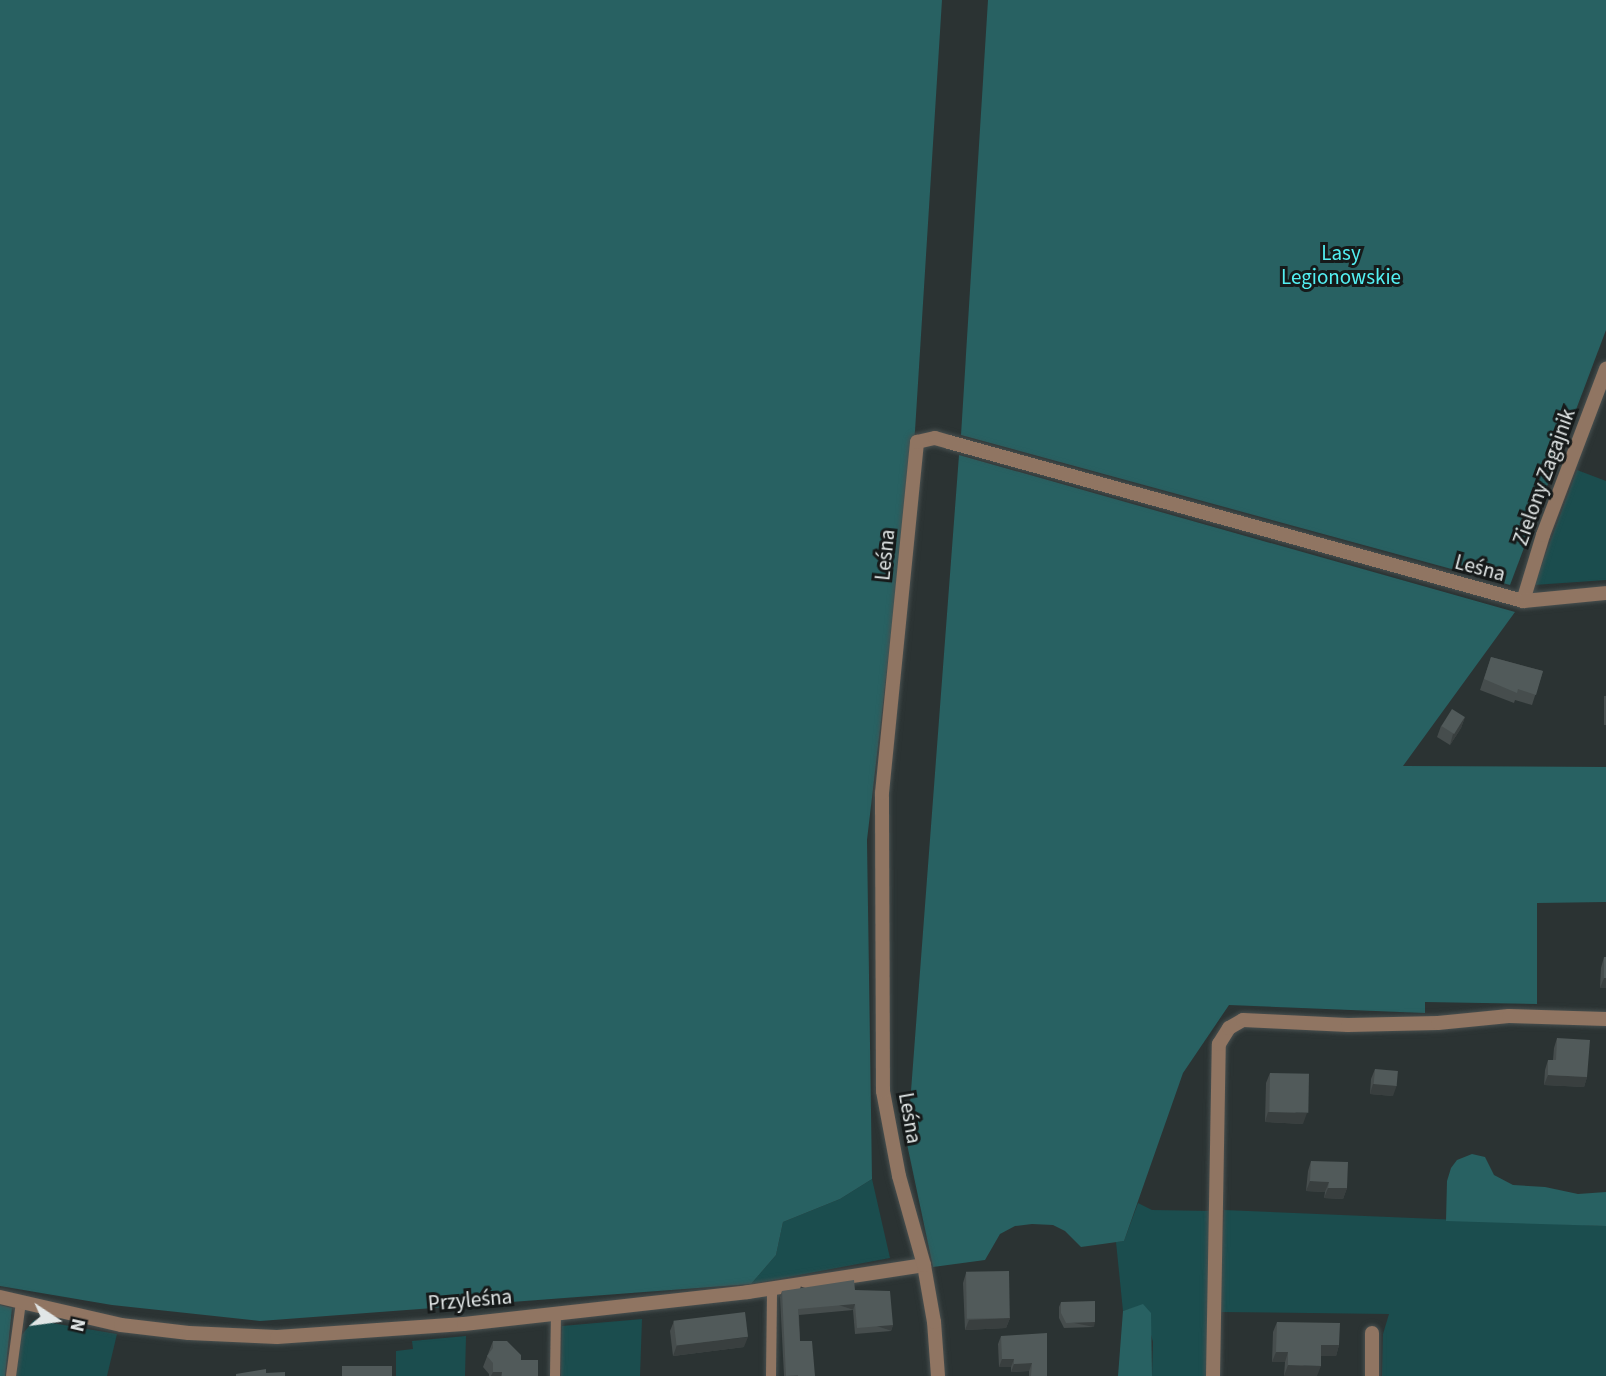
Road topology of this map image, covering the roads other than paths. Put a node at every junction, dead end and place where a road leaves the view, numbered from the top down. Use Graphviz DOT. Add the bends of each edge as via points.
graph roads {
  1 [pos="1606,369"];
  2 [pos="1606,593"];
  3 [pos="1523,601"];
  4 [pos="1606,1018"];
  5 [pos="924,1265"];
  6 [pos="772,1288"];
  7 [pos="0,1297"];
  8 [pos="21,1302"];
  9 [pos="556,1313"];
  10 [pos="1372,1333"];
  11 [pos="11,1376"];
  12 [pos="555,1376"];
  13 [pos="771,1376"];
  14 [pos="938,1376"];
  15 [pos="1213,1376"];
  16 [pos="1372,1376"];
  1 -- 3 [label="street, Zielony Zagajnik"];
  2 -- 3 [label="street, Leśna"];
  3 -- 5 [label="street, Leśna" via="934,438 918,442 882,793 883,1091 899,1176"];
  4 -- 15 [label="street" via="1509,1016 1348,1025 1243,1020 1229,1028 1219,1044"];
  5 -- 6 [label="street, Przyleśna"];
  5 -- 14 [label="street, Leśna"];
  6 -- 9 [label="street, Przyleśna"];
  6 -- 13 [label="lane"];
  7 -- 8 [label="street, Przyleśna"];
  8 -- 9 [label="street, Przyleśna" via="121,1325 277,1337"];
  8 -- 11 [label="lane"];
  9 -- 12 [label="lane"];
  10 -- 16 [label="street"];
}
